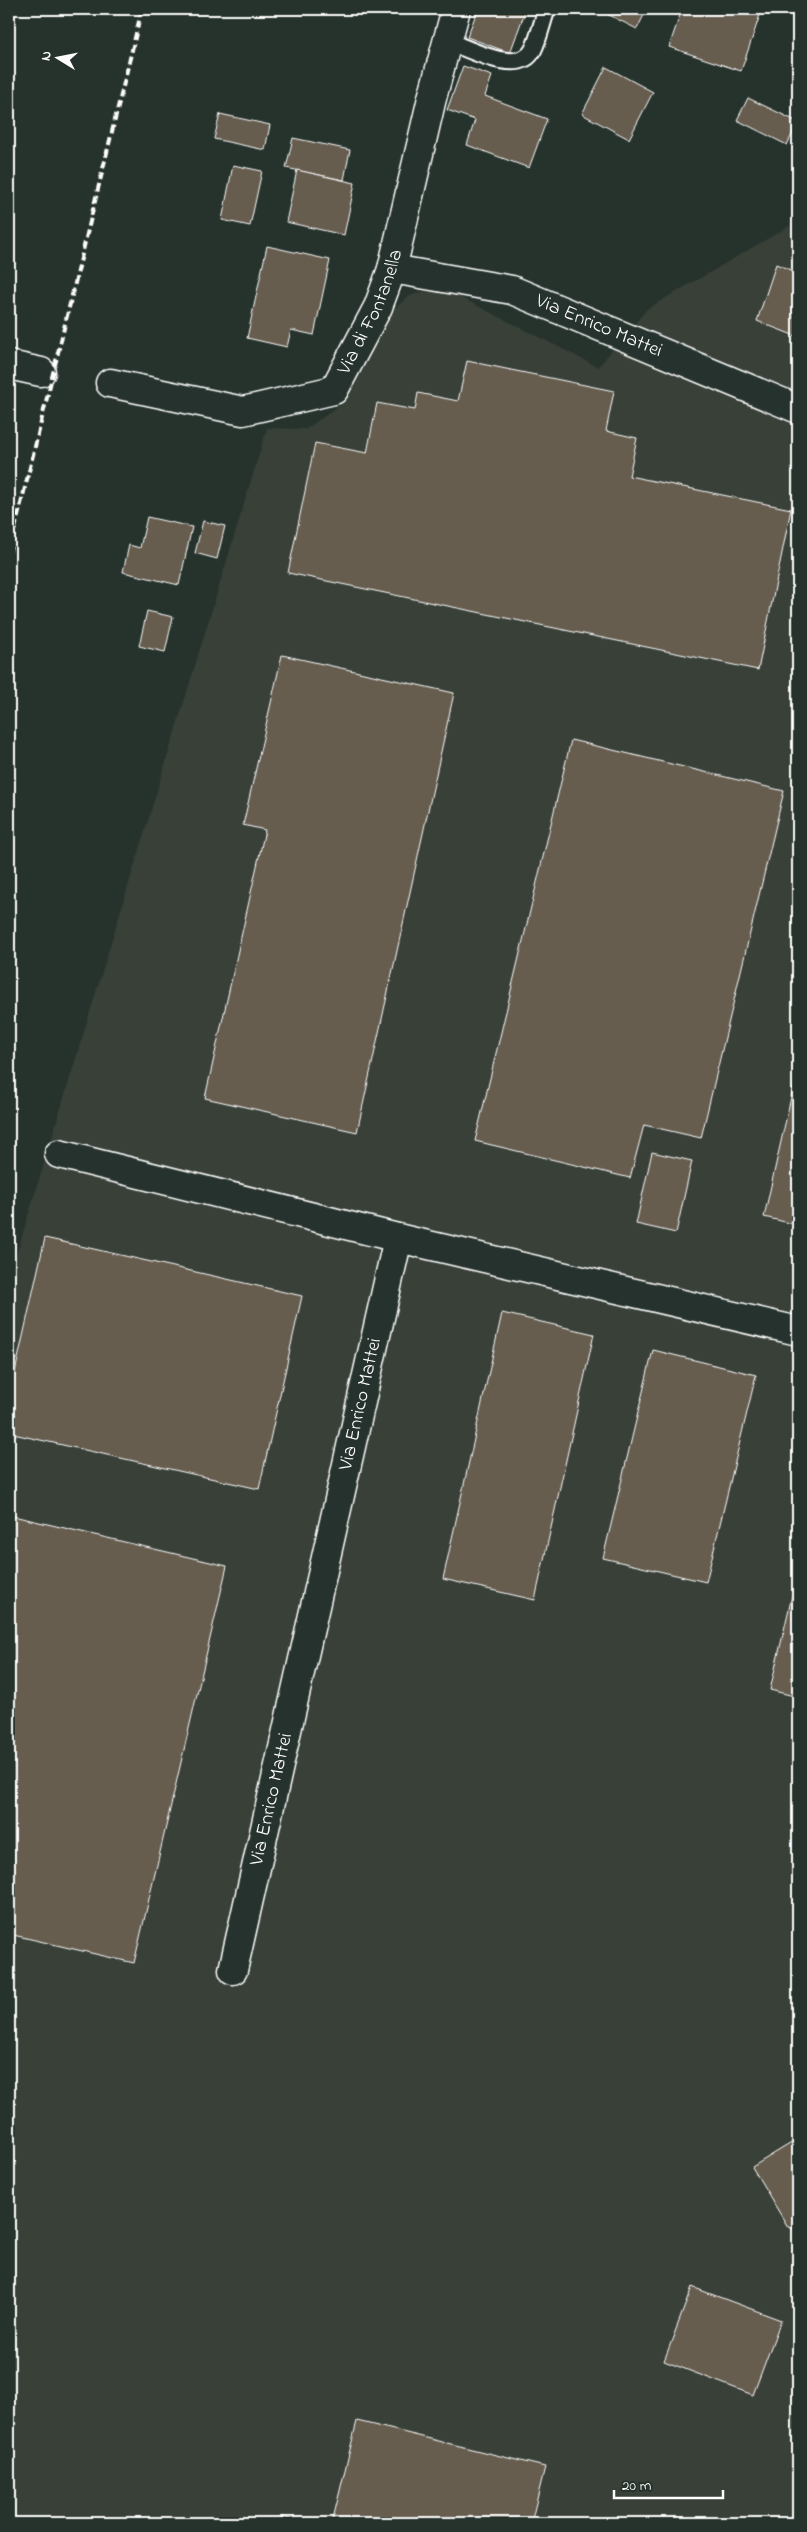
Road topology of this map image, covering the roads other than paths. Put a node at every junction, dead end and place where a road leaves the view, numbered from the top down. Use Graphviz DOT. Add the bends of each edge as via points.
graph roads {
  1 [pos="456,9"];
  2 [pos="546,9"];
  3 [pos="447,41"];
  4 [pos="392,269"];
  5 [pos="9,365"];
  6 [pos="41,372"];
  7 [pos="110,383"];
  8 [pos="798,409"];
  9 [pos="59,1154"];
  10 [pos="398,1238"];
  11 [pos="798,1331"];
  12 [pos="233,1970"];
  1 -- 3 [label="street, Via di Fontanella"];
  2 -- 3 [label="lane" via="532,51 521,62 506,63"];
  3 -- 4 [label="street, Via di Fontanella"];
  4 -- 7 [label="street, Via di Fontanella" via="378,307 334,390 242,411"];
  4 -- 8 [label="street, Via Enrico Mattei" via="512,290"];
  5 -- 6 [label="street"];
  9 -- 10 [label="street"];
  10 -- 11 [label="street"];
  10 -- 12 [label="street, Via Enrico Mattei"];
}
